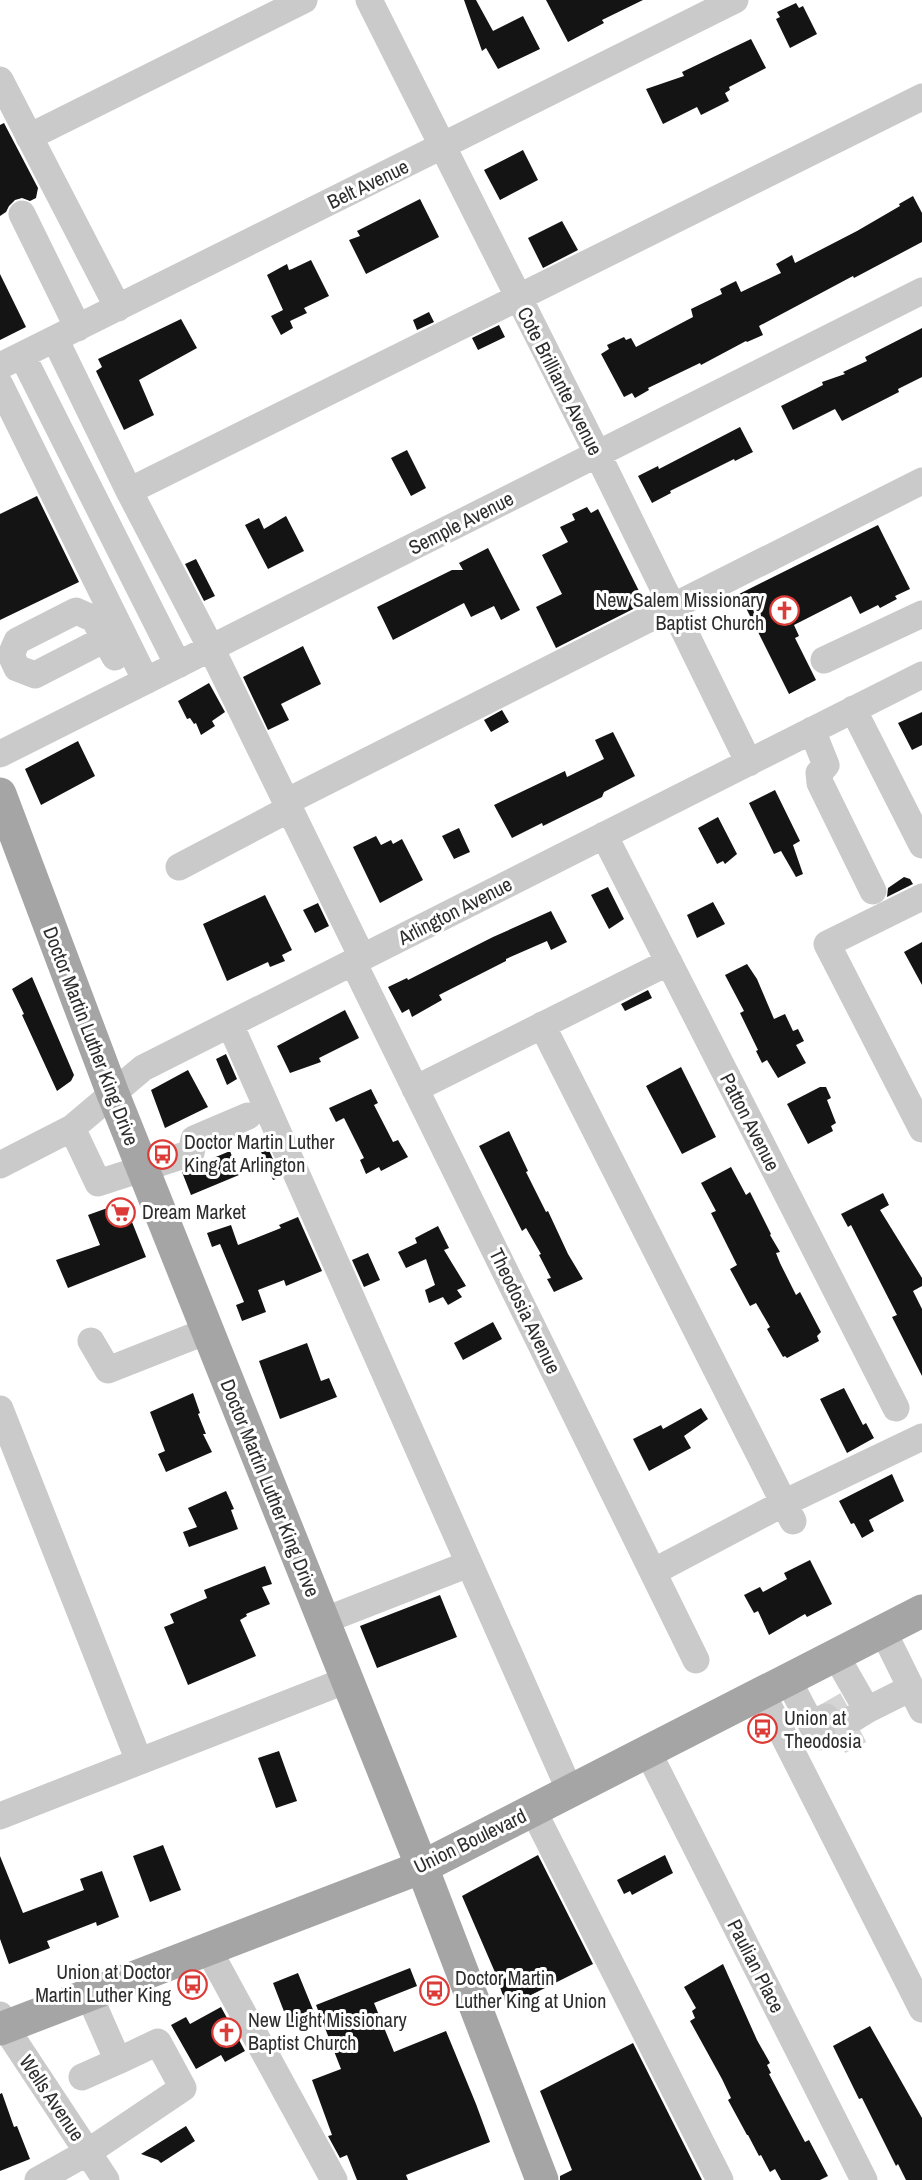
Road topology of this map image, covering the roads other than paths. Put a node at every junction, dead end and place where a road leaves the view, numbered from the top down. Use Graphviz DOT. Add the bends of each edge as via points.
graph roads {
  1 [pos="304,0"];
  2 [pos="369,0"];
  3 [pos="735,0"];
  4 [pos="0,80"];
  5 [pos="922,97"];
  6 [pos="30,137"];
  7 [pos="442,147"];
  8 [pos="22,214"];
  9 [pos="922,291"];
  10 [pos="519,299"];
  11 [pos="118,308"];
  12 [pos="66,333"];
  13 [pos="11,361"];
  14 [pos="0,385"];
  15 [pos="598,454"];
  16 [pos="922,481"];
  17 [pos="129,491"];
  18 [pos="672,606"];
  19 [pos="922,614"];
  20 [pos="105,639"];
  21 [pos="211,648"];
  22 [pos="824,660"];
  23 [pos="178,665"];
  24 [pos="922,675"];
  25 [pos="138,685"];
  26 [pos="853,709"];
  27 [pos="812,730"];
  28 [pos="0,754"];
  29 [pos="749,763"];
  30 [pos="0,794"];
  31 [pos="288,806"];
  32 [pos="604,836"];
  33 [pos="922,845"];
  34 [pos="178,867"];
  35 [pos="873,891"];
  36 [pos="922,897"];
  37 [pos="358,960"];
  38 [pos="669,962"];
  39 [pos="230,1024"];
  40 [pos="542,1025"];
  41 [pos="415,1089"];
  42 [pos="113,1094"];
  43 [pos="248,1116"];
  44 [pos="72,1128"];
  45 [pos="922,1129"];
  46 [pos="0,1165"];
  47 [pos="143,1169"];
  48 [pos="207,1330"];
  49 [pos="90,1341"];
  50 [pos="896,1408"];
  51 [pos="0,1409"];
  52 [pos="919,1446"];
  53 [pos="788,1512"];
  54 [pos="456,1569"];
  55 [pos="653,1572"];
  56 [pos="922,1611"];
  57 [pos="323,1621"];
  58 [pos="883,1631"];
  59 [pos="836,1656"];
  60 [pos="696,1660"];
  61 [pos="347,1680"];
  62 [pos="775,1687"];
  63 [pos="916,1699"];
  64 [pos="843,1723"];
  65 [pos="648,1752"];
  66 [pos="792,1753"];
  67 [pos="139,1761"];
  68 [pos="570,1791"];
  69 [pos="533,1810"];
  70 [pos="0,1816"];
  71 [pos="422,1867"];
  72 [pos="208,1949"];
  73 [pos="89,1995"];
  74 [pos="922,2009"];
  75 [pos="2,2024"];
  76 [pos="118,2061"];
  77 [pos="82,2077"];
  78 [pos="88,2152"];
  79 [pos="38,2180"];
  80 [pos="106,2180"];
  81 [pos="334,2180"];
  82 [pos="542,2180"];
  83 [pos="720,2180"];
  84 [pos="864,2180"];
  1 -- 6 [label="street"];
  2 -- 7 [label="street, Cote Brilliante Avenue"];
  3 -- 7 [label="street, Belt Avenue"];
  4 -- 6 [label="street"];
  5 -- 10 [label="street"];
  6 -- 11 [label="street"];
  7 -- 10 [label="street, Cote Brilliante Avenue"];
  7 -- 11 [label="street, Belt Avenue"];
  8 -- 12 [label="street, Theodosia Avenue"];
  9 -- 15 [label="street, Semple Avenue"];
  10 -- 15 [label="street, Cote Brilliante Avenue"];
  10 -- 17 [label="street"];
  11 -- 12 [label="street, Belt Avenue"];
  12 -- 13 [label="street, Belt Avenue"];
  12 -- 17 [label="street, Theodosia Avenue"];
  13 -- 23 [label="street"];
  14 -- 25 [label="street"];
  15 -- 18 [label="street, Cote Brilliante Avenue"];
  15 -- 21 [label="street, Semple Avenue"];
  16 -- 18 [label="street"];
  17 -- 21 [label="street, Theodosia Avenue"];
  18 -- 29 [label="street, Cote Brilliante Avenue"];
  18 -- 31 [label="street"];
  19 -- 22 [label="street"];
  20 -- 25 [label="street"];
  21 -- 23 [label="street, Semple Avenue"];
  21 -- 31 [label="street, Theodosia Avenue"];
  23 -- 25 [label="street, Semple Avenue"];
  24 -- 26 [label="street, Arlington Avenue"];
  25 -- 28 [label="street, Semple Avenue"];
  26 -- 27 [label="street, Arlington Avenue"];
  26 -- 33 [label="street"];
  27 -- 29 [label="street, Arlington Avenue"];
  27 -- 35 [label="street" via="826,765 819,773 820,783"];
  29 -- 32 [label="street, Arlington Avenue"];
  30 -- 42 [label="main road, Doctor Martin Luther King Drive"];
  31 -- 34 [label="street"];
  31 -- 37 [label="street, Theodosia Avenue"];
  32 -- 37 [label="street, Arlington Avenue"];
  32 -- 38 [label="street, Patton Avenue"];
  36 -- 45 [label="street" via="827,944"];
  37 -- 39 [label="street, Arlington Avenue"];
  37 -- 41 [label="street, Theodosia Avenue"];
  38 -- 40 [label="street"];
  38 -- 50 [label="street, Patton Avenue"];
  39 -- 42 [label="street, Arlington Avenue" via="143,1068"];
  39 -- 68 [label="street"];
  40 -- 41 [label="street"];
  40 -- 53 [label="street"];
  41 -- 55 [label="street, Theodosia Avenue"];
  42 -- 44 [label="street, Arlington Avenue"];
  42 -- 47 [label="main road, Doctor Martin Luther King Drive"];
  43 -- 47 [label="street" via="194,1139 191,1153"];
  44 -- 46 [label="street, Arlington Avenue"];
  44 -- 47 [label="street" via="98,1183"];
  47 -- 48 [label="main road, Doctor Martin Luther King Drive"];
  48 -- 49 [label="street" via="108,1370"];
  48 -- 57 [label="main road, Doctor Martin Luther King Drive"];
  51 -- 67 [label="street"];
  52 -- 53 [label="street"];
  53 -- 55 [label="street"];
  54 -- 57 [label="street"];
  55 -- 60 [label="street, Theodosia Avenue"];
  56 -- 58 [label="main road, Union Boulevard"];
  57 -- 61 [label="main road, Doctor Martin Luther King Drive"];
  58 -- 59 [label="main road, Union Boulevard"];
  58 -- 63 [label="street"];
  59 -- 62 [label="main road, Union Boulevard"];
  59 -- 64 [label="street"];
  61 -- 67 [label="street"];
  61 -- 71 [label="main road, Doctor Martin Luther King Drive"];
  62 -- 64 [label="street"];
  62 -- 65 [label="main road, Union Boulevard"];
  62 -- 66 [label="street"];
  63 -- 64 [label="street"];
  64 -- 66 [label="street"];
  65 -- 68 [label="main road, Union Boulevard"];
  65 -- 84 [label="street, Paulian Place"];
  66 -- 74 [label="street"];
  67 -- 70 [label="street"];
  68 -- 69 [label="main road, Union Boulevard"];
  69 -- 71 [label="main road, Union Boulevard"];
  69 -- 83 [label="street"];
  71 -- 72 [label="main road, Union Boulevard"];
  71 -- 82 [label="main road, Doctor Martin Luther King Drive"];
  72 -- 73 [label="main road, Union Boulevard"];
  72 -- 81 [label="street"];
  73 -- 75 [label="main road, Union Boulevard"];
  73 -- 76 [label="street"];
  75 -- 78 [label="street, Wells Avenue"];
  76 -- 77 [label="street"];
  76 -- 78 [label="street" via="158,2042 183,2088"];
  78 -- 79 [label="street"];
  78 -- 80 [label="street, Wells Avenue"];
}
